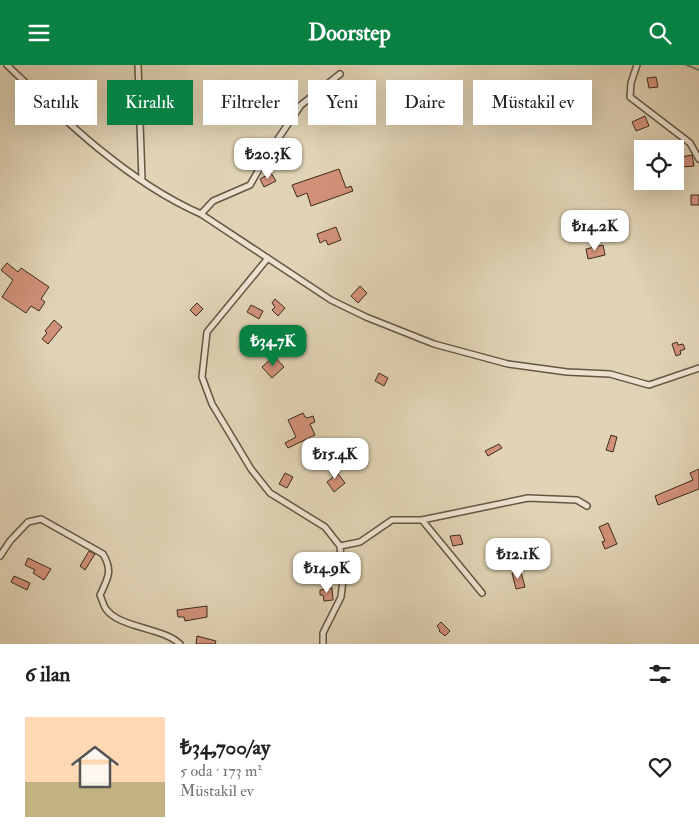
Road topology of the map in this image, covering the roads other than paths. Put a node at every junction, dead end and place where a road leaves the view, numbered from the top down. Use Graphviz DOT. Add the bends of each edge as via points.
graph roads {
  1 [pos="7,65"];
  2 [pos="138,65"];
  3 [pos="637,65"];
  4 [pos="340,73"];
  5 [pos="699,159"];
  6 [pos="142,180"];
  7 [pos="201,214"];
  8 [pos="268,258"];
  9 [pos="699,368"];
  10 [pos="587,506"];
  11 [pos="422,520"];
  12 [pos="340,546"];
  13 [pos="0,556"];
  14 [pos="482,593"];
  15 [pos="180,644"];
  16 [pos="323,644"];
  1 -- 6 [label="street" via="72,125 125,170"];
  2 -- 6 [label="street"];
  3 -- 5 [label="street" via="630,97 690,143"];
  4 -- 7 [label="street" via="301,105 268,152 250,185 213,201"];
  6 -- 7 [label="street"];
  7 -- 8 [label="street"];
  8 -- 9 [label="street" via="331,300 366,317 434,344 508,364 610,374 649,385"];
  8 -- 12 [label="street" via="206,333 202,377 212,403 251,469 270,493 325,527"];
  10 -- 11 [label="street" via="577,500 528,498"];
  11 -- 12 [label="street" via="392,520 360,542"];
  11 -- 14 [label="street"];
  12 -- 16 [label="street" via="341,597 323,633"];
  13 -- 15 [label="street" via="28,522 41,519 103,554 109,563 109,575 100,595 105,609 116,618 165,635"];
}
